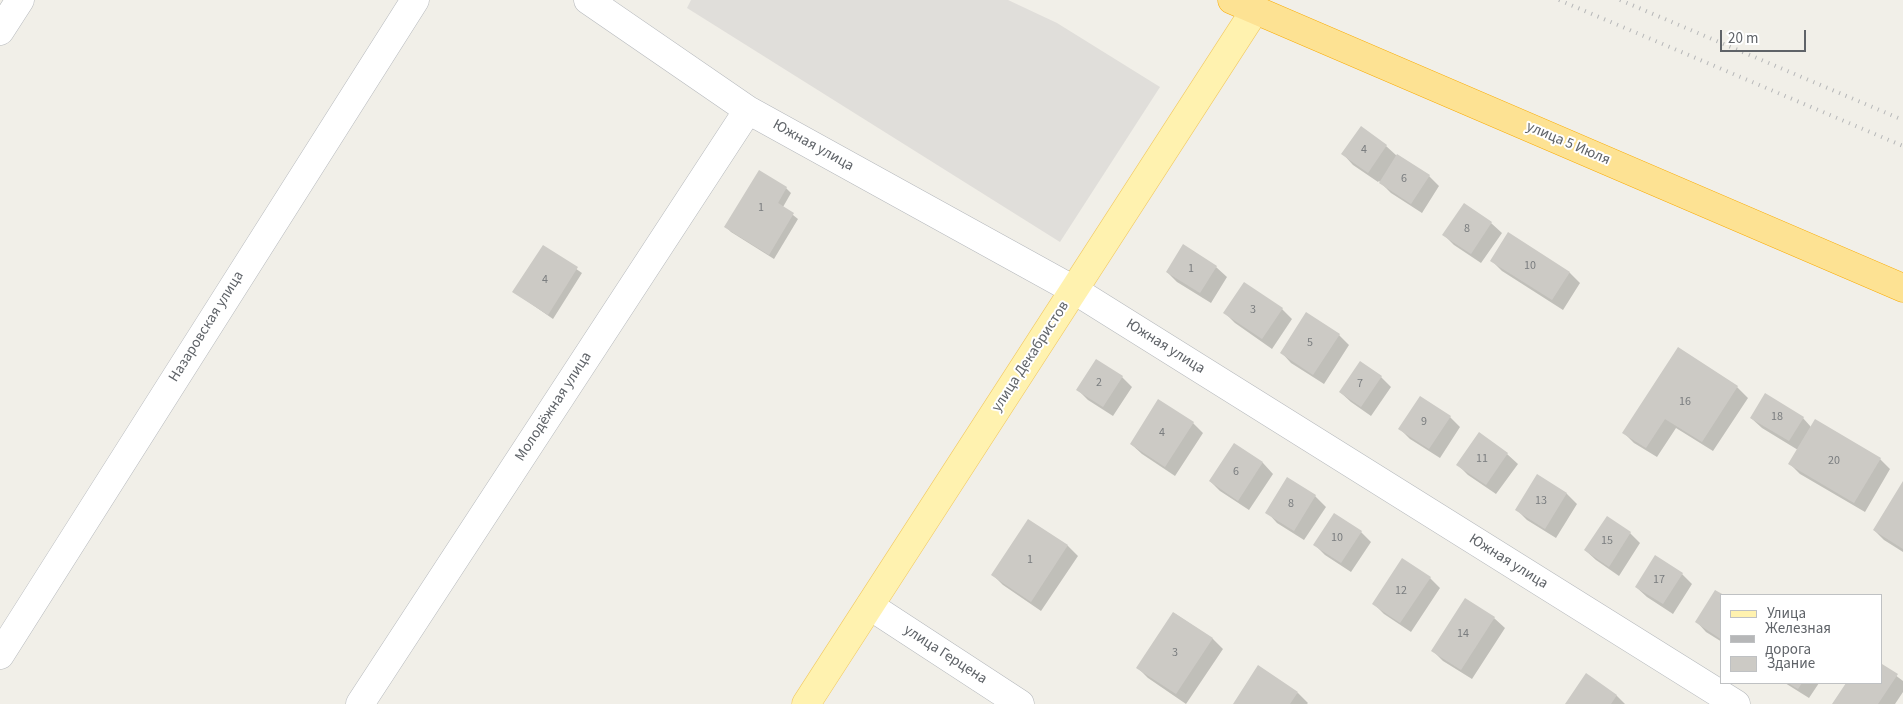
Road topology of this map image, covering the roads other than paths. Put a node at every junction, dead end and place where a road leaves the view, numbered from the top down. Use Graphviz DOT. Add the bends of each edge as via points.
graph roads {
  1 [pos="20,0"];
  2 [pos="415,0"];
  3 [pos="588,0"];
  4 [pos="1244,5"];
  5 [pos="0,31"];
  6 [pos="748,110"];
  7 [pos="1903,288"];
  8 [pos="1074,290"];
  9 [pos="870,606"];
  10 [pos="0,655"];
  11 [pos="360,704"];
  12 [pos="806,704"];
  13 [pos="1020,704"];
  14 [pos="1736,704"];
  1 -- 5 [label="street"];
  2 -- 10 [label="street, Назаровская улица"];
  3 -- 6 [label="street, Южная улица"];
  4 -- 7 [label="highway, улица 5 Июля"];
  4 -- 8 [label="main road, улица Декабристов"];
  6 -- 8 [label="street, Южная улица"];
  6 -- 11 [label="street, Молодёжная улица"];
  8 -- 9 [label="main road, улица Декабристов"];
  8 -- 14 [label="street, Южная улица"];
  9 -- 12 [label="main road, улица Декабристов"];
  9 -- 13 [label="street, улица Герцена"];
}
